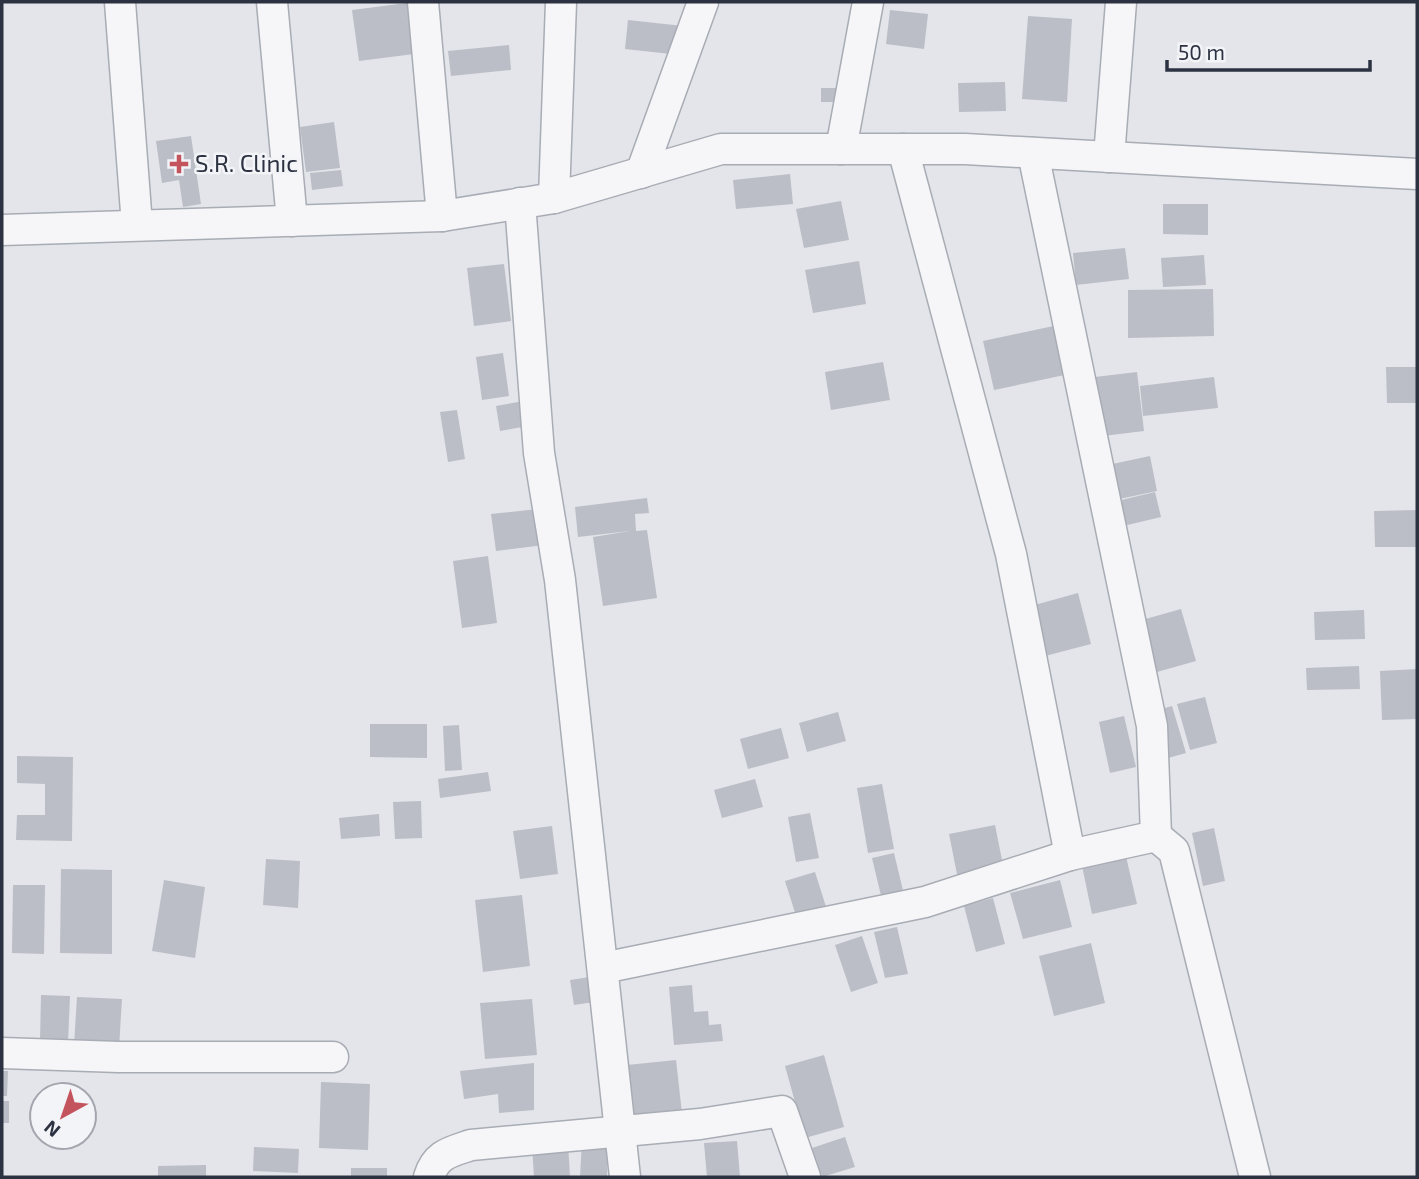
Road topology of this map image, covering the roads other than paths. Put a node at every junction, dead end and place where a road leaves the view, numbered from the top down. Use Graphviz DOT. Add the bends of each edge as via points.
graph roads {
  1 [pos="120,2"];
  2 [pos="272,2"];
  3 [pos="423,2"];
  4 [pos="561,2"];
  5 [pos="703,2"];
  6 [pos="868,2"];
  7 [pos="1121,2"];
  8 [pos="841,149"];
  9 [pos="903,149"];
  10 [pos="1033,153"];
  11 [pos="1109,157"];
  12 [pos="641,173"];
  13 [pos="1417,174"];
  14 [pos="554,198"];
  15 [pos="520,203"];
  16 [pos="442,216"];
  17 [pos="292,220"];
  18 [pos="137,226"];
  19 [pos="2,230"];
  20 [pos="1156,836"];
  21 [pos="1070,855"];
  22 [pos="603,968"];
  23 [pos="2,1053"];
  24 [pos="333,1057"];
  25 [pos="620,1131"];
  26 [pos="429,1177"];
  27 [pos="625,1177"];
  28 [pos="805,1177"];
  29 [pos="1255,1177"];
  1 -- 18 [label="street"];
  2 -- 17 [label="street"];
  3 -- 16 [label="street"];
  4 -- 14 [label="street"];
  5 -- 12 [label="street"];
  6 -- 8 [label="street"];
  7 -- 11 [label="street"];
  8 -- 9 [label="street"];
  8 -- 12 [label="street" via="722,149"];
  9 -- 10 [label="street"];
  9 -- 21 [label="street" via="1011,554"];
  10 -- 11 [label="street"];
  10 -- 20 [label="street" via="1152,726"];
  11 -- 13 [label="street"];
  12 -- 14 [label="street"];
  14 -- 15 [label="street"];
  15 -- 16 [label="street"];
  15 -- 22 [label="street" via="539,453 560,580"];
  16 -- 17 [label="street"];
  17 -- 18 [label="street"];
  18 -- 19 [label="street"];
  20 -- 21 [label="street"];
  20 -- 29 [label="street" via="1174,851"];
  21 -- 22 [label="street" via="925,902"];
  22 -- 25 [label="street"];
  23 -- 24 [label="street"];
  25 -- 26 [label="street" via="471,1145 441,1155"];
  25 -- 27 [label="street"];
  25 -- 28 [label="street" via="782,1111"];
}
